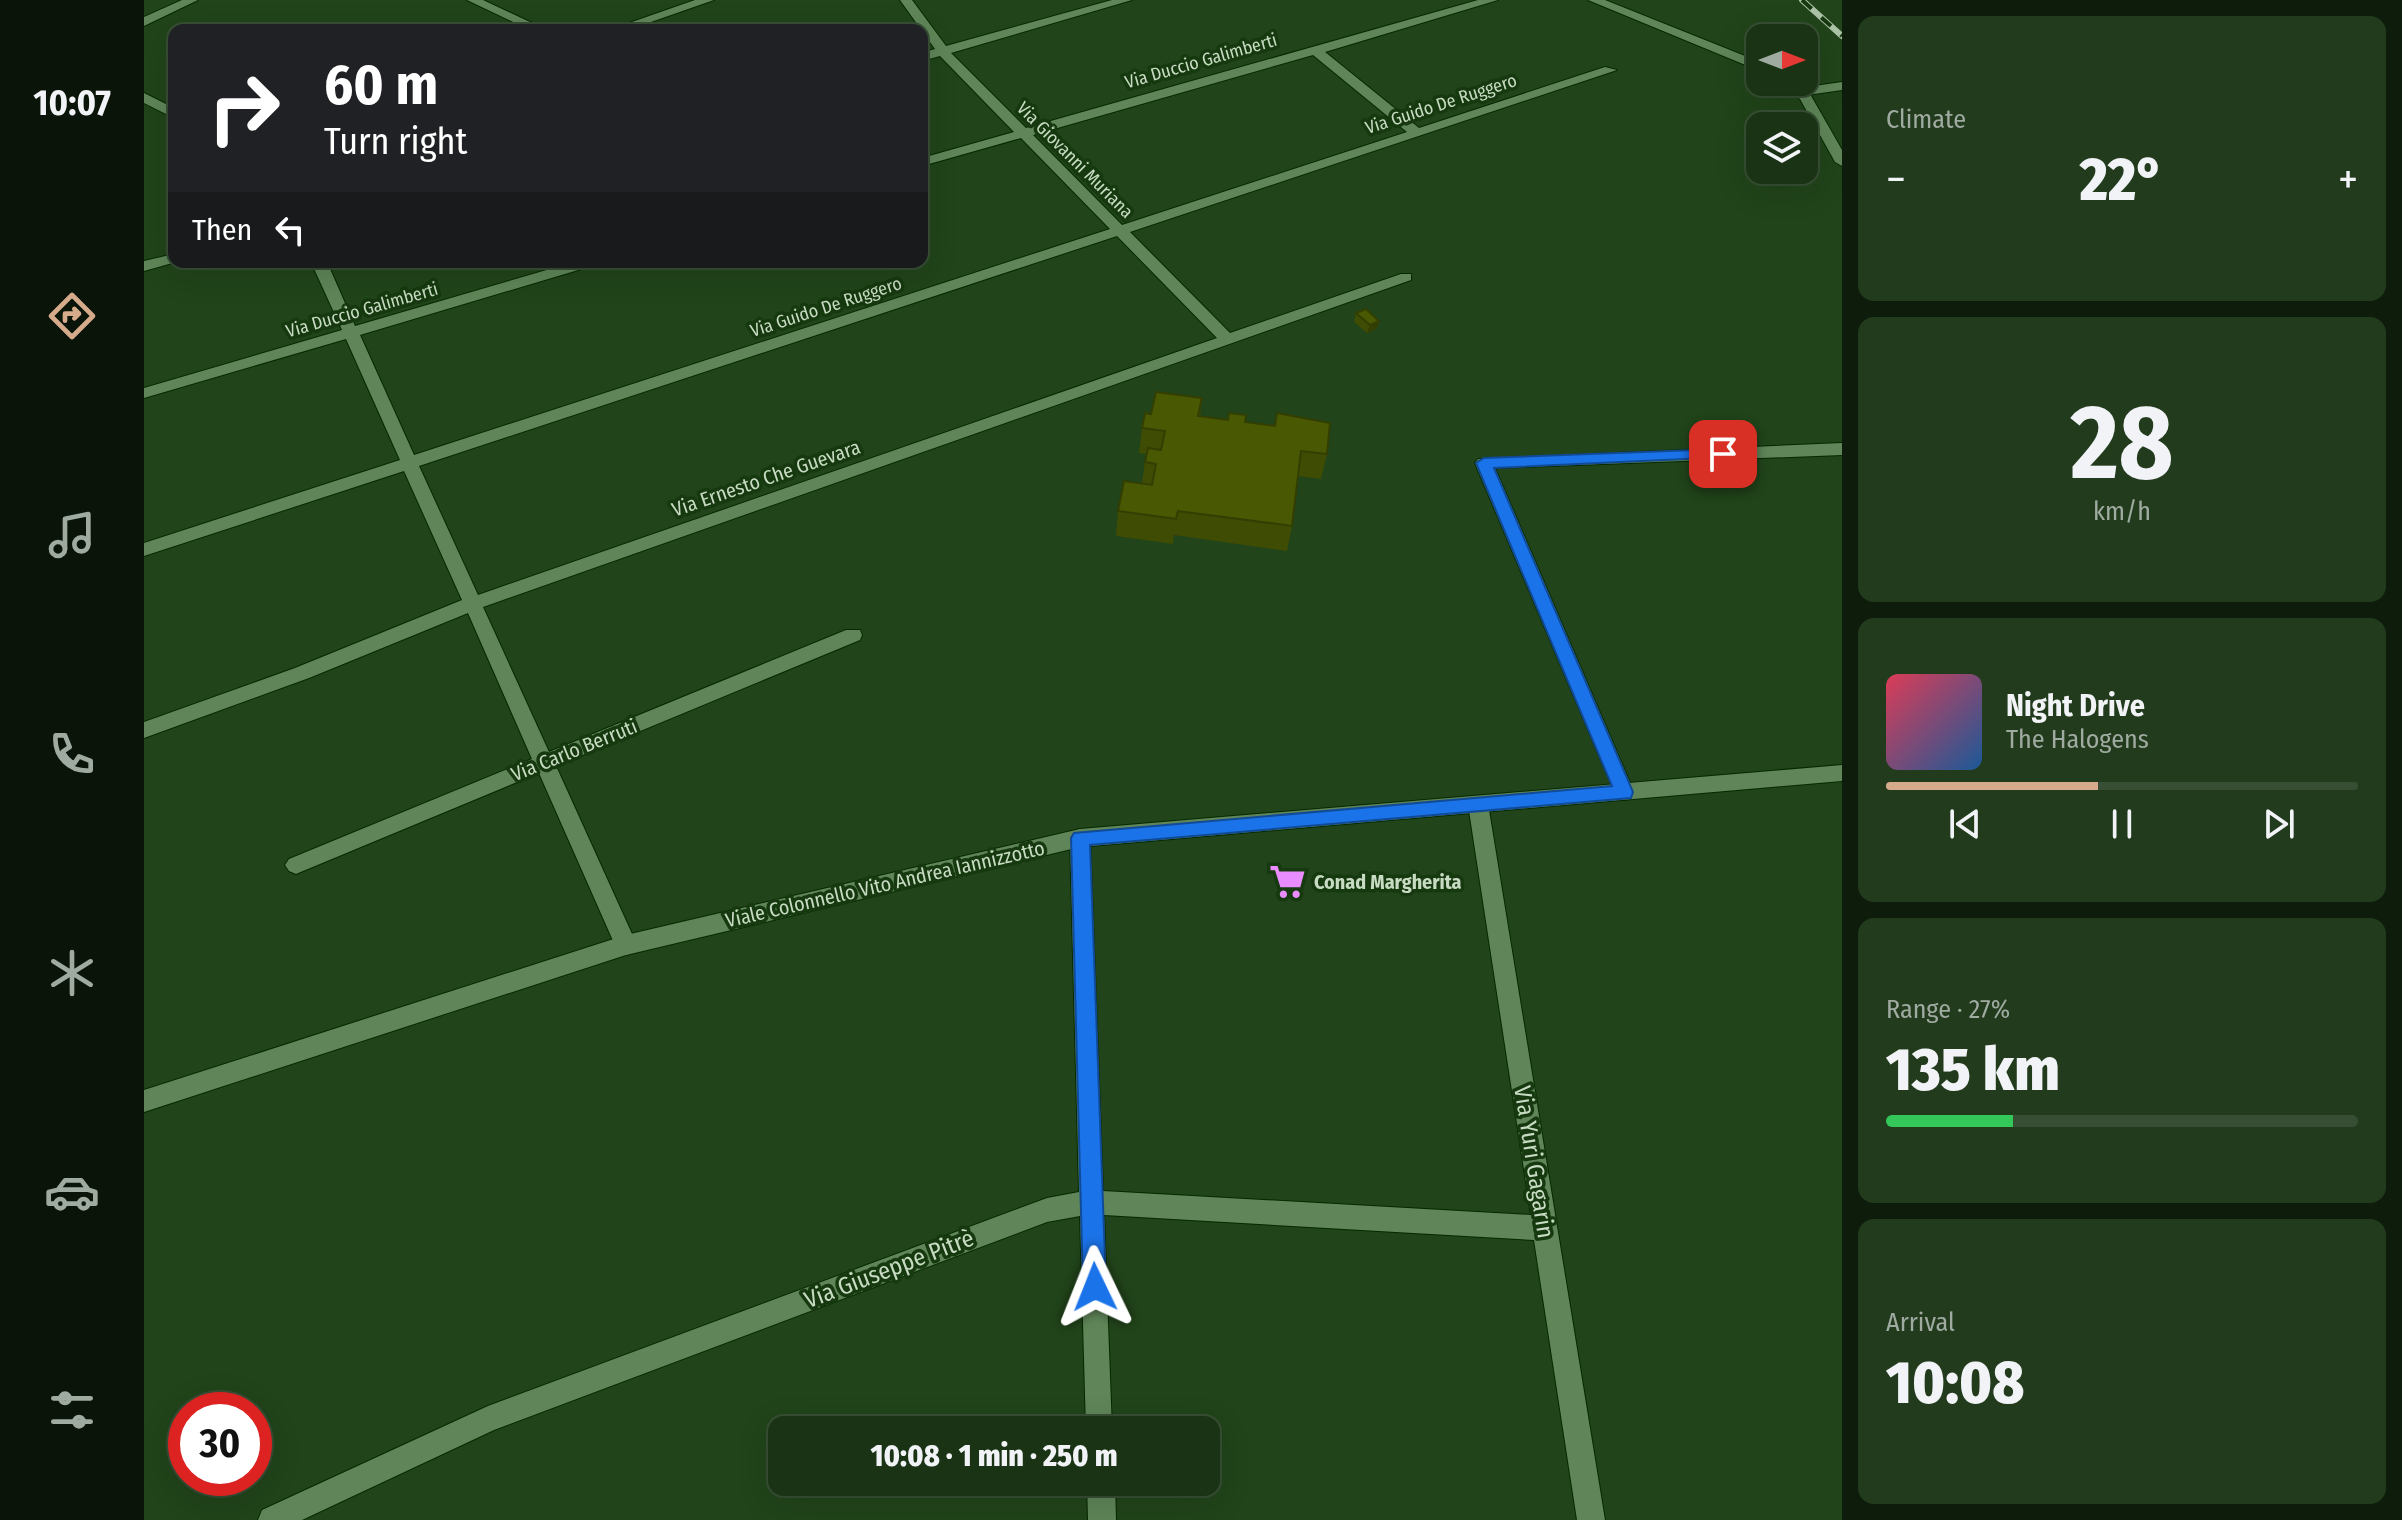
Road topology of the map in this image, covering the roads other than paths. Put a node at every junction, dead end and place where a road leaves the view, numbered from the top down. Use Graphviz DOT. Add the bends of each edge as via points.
graph roads {
  1 [pos="192,0"];
  2 [pos="708,0"];
  3 [pos="906,0"];
  4 [pos="1126,0"];
  5 [pos="1492,0"];
  6 [pos="1594,0"];
  7 [pos="480,1"];
  8 [pos="144,22"];
  9 [pos="528,24"];
  10 [pos="634,24"];
  11 [pos="923,24"];
  12 [pos="928,31"];
  13 [pos="1315,50"];
  14 [pos="943,52"];
  15 [pos="928,56"];
  16 [pos="1746,61"];
  17 [pos="1610,70"];
  18 [pos="1842,86"];
  19 [pos="1818,89"];
  20 [pos="1802,96"];
  21 [pos="144,97"];
  22 [pos="168,111"];
  23 [pos="1023,132"];
  24 [pos="1417,133"];
  25 [pos="928,160"];
  26 [pos="1842,162"];
  27 [pos="1120,231"];
  28 [pos="168,260"];
  29 [pos="144,266"];
  30 [pos="322,268"];
  31 [pos="570,268"];
  32 [pos="1406,277"];
  33 [pos="350,335"];
  34 [pos="1227,339"];
  35 [pos="144,393"];
  36 [pos="1842,449"];
  37 [pos="409,464"];
  38 [pos="144,550"];
  39 [pos="474,603"];
  40 [pos="853,635"];
  41 [pos="144,730"];
  42 [pos="544,762"];
  43 [pos="1842,773"];
  44 [pos="1624,792"];
  45 [pos="1478,804"];
  46 [pos="1080,838"];
  47 [pos="296,865"];
  48 [pos="626,945"];
  49 [pos="144,1101"];
  50 [pos="1092,1202"];
  51 [pos="1545,1228"];
  52 [pos="1099,1416"];
  53 [pos="1101,1496"];
  54 [pos="272,1520"];
  55 [pos="1102,1520"];
  56 [pos="1591,1520"];
  1 -- 8 [label="street"];
  2 -- 10 [label="street"];
  3 -- 11 [label="street, Via Giovanni Muriana"];
  4 -- 14 [label="street"];
  5 -- 13 [label="street, Via Duccio Galimberti"];
  6 -- 16 [label="street"];
  7 -- 9 [label="street"];
  12 -- 14 [label="street, Via Giovanni Muriana"];
  13 -- 23 [label="street, Via Duccio Galimberti"];
  13 -- 24 [label="street"];
  14 -- 15 [label="street"];
  14 -- 23 [label="street, Via Giovanni Muriana"];
  17 -- 24 [label="street, Via Guido De Ruggero"];
  18 -- 19 [label="street"];
  20 -- 26 [label="street"];
  21 -- 22 [label="street"];
  23 -- 25 [label="street, Via Duccio Galimberti"];
  23 -- 27 [label="street, Via Giovanni Muriana"];
  24 -- 27 [label="street, Via Guido De Ruggero"];
  27 -- 34 [label="street, Via Giovanni Muriana"];
  27 -- 37 [label="street, Via Guido De Ruggero"];
  28 -- 29 [label="street"];
  30 -- 33 [label="street"];
  31 -- 33 [label="street, Via Duccio Galimberti"];
  32 -- 34 [label="street, Via Ernesto Che Guevara"];
  33 -- 35 [label="street, Via Duccio Galimberti"];
  33 -- 37 [label="street"];
  34 -- 39 [label="street, Via Ernesto Che Guevara"];
  36 -- 44 [label="street" via="1484,463"];
  37 -- 38 [label="street, Via Guido De Ruggero"];
  37 -- 39 [label="street"];
  39 -- 41 [label="street, Via Ernesto Che Guevara"];
  39 -- 42 [label="street"];
  40 -- 42 [label="street, Via Carlo Berruti"];
  42 -- 47 [label="street, Via Carlo Berruti"];
  42 -- 48 [label="street"];
  43 -- 44 [label="street, Viale Colonnello Vito Andrea Iannizzotto"];
  44 -- 45 [label="street, Viale Colonnello Vito Andrea Iannizzotto"];
  45 -- 46 [label="street, Viale Colonnello Vito Andrea Iannizzotto"];
  45 -- 51 [label="street, Via Yuri Gagarin"];
  46 -- 48 [label="street, Viale Colonnello Vito Andrea Iannizzotto"];
  46 -- 50 [label="street"];
  48 -- 49 [label="street, Viale Colonnello Vito Andrea Iannizzotto"];
  50 -- 51 [label="street, Via Giuseppe Pitrè"];
  50 -- 52 [label="street"];
  50 -- 54 [label="street, Via Giuseppe Pitrè" via="1047,1210 488,1419"];
  51 -- 56 [label="street, Via Yuri Gagarin"];
  53 -- 55 [label="street"];
}
